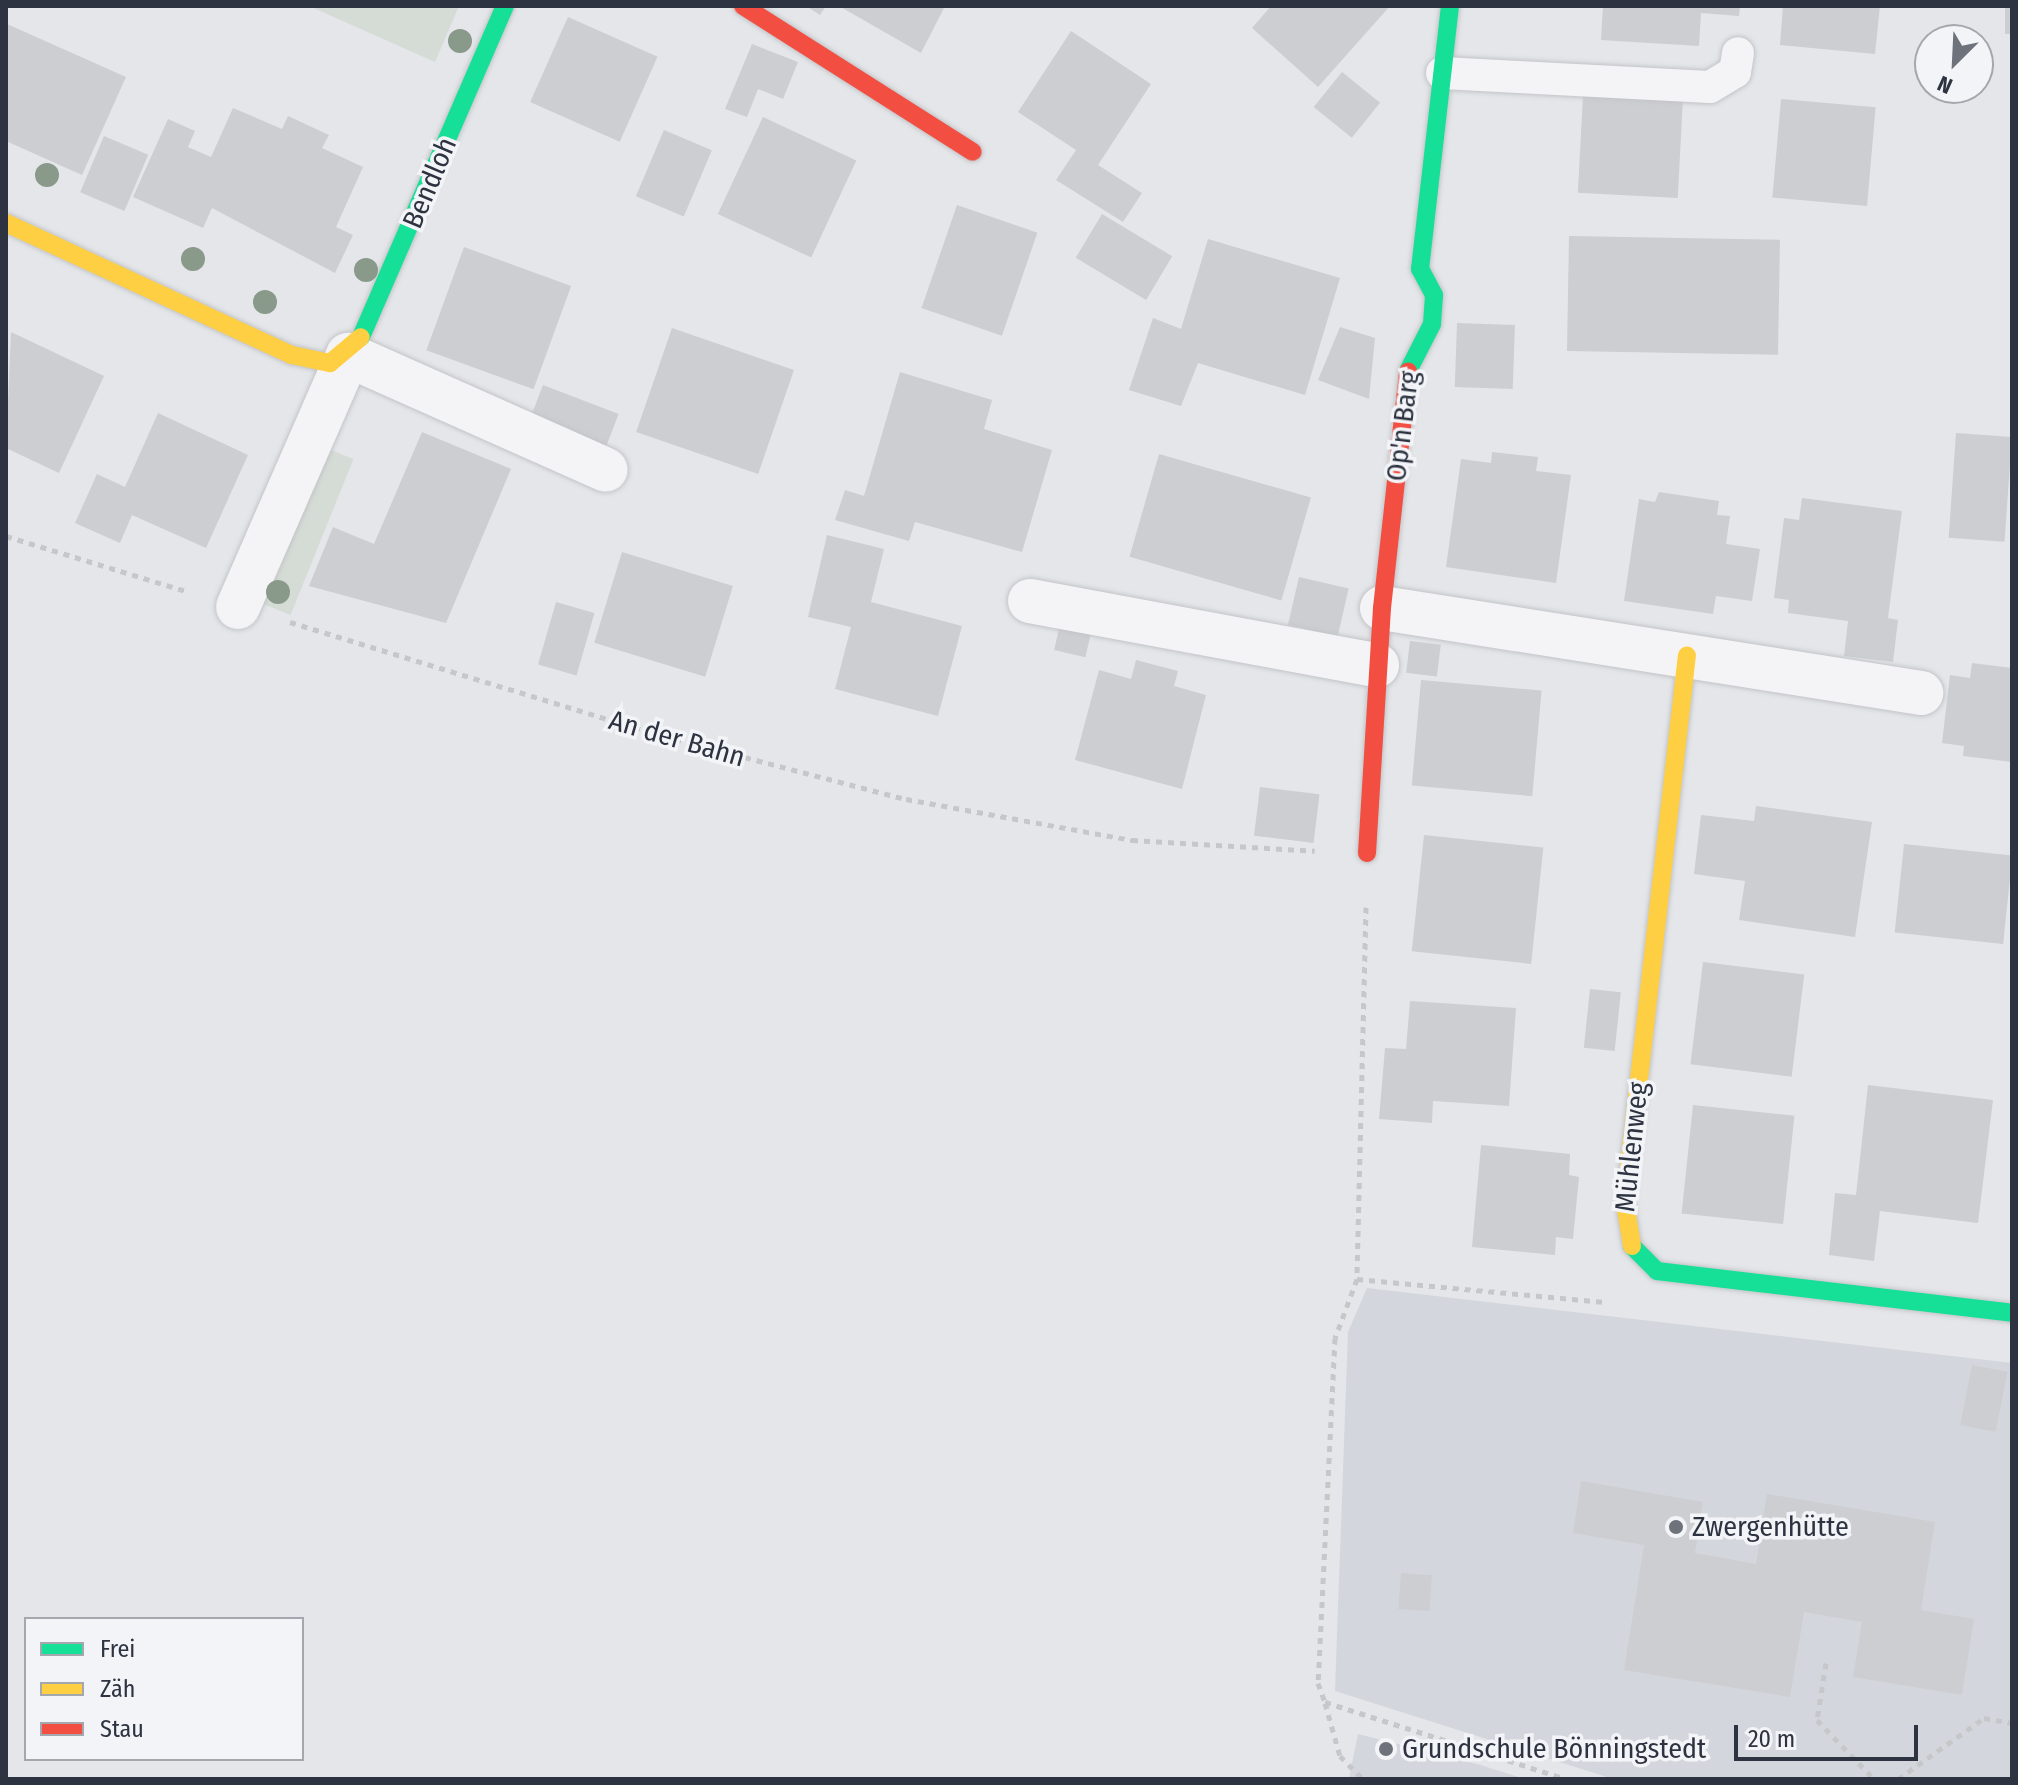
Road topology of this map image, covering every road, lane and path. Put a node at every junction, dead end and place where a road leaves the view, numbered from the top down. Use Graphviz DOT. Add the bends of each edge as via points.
graph roads {
  1 [pos="505,6"];
  2 [pos="743,6"];
  3 [pos="1450,6"];
  4 [pos="1738,53"];
  5 [pos="1442,73"];
  6 [pos="973,152"];
  7 [pos="6,223"];
  8 [pos="348,355"];
  9 [pos="606,470"];
  10 [pos="6,536"];
  11 [pos="1030,601"];
  12 [pos="238,607"];
  13 [pos="1382,608"];
  14 [pos="1687,655"];
  15 [pos="1377,665"];
  16 [pos="1921,693"];
  17 [pos="1367,853"];
  18 [pos="1657,1271"];
  19 [pos="1357,1279"];
  20 [pos="2012,1313"];
  21 [pos="1826,1663"];
  22 [pos="1325,1702"];
  23 [pos="2012,1723"];
  24 [pos="1363,1779"];
  25 [pos="1566,1779"];
  26 [pos="1874,1779"];
  27 [pos="1898,1779"];
  1 -- 8 [label="street, Bendloh" via="369,327"];
  2 -- 6 [label="street"];
  3 -- 5 [label="street, Op'n Barg"];
  4 -- 5 [label="lane" via="1735,72 1710,87"];
  5 -- 13 [label="street, Op'n Barg" via="1420,269 1434,295 1432,324 1410,357"];
  7 -- 8 [label="street" via="292,355 330,363"];
  8 -- 9 [label="street"];
  8 -- 12 [label="street, Bendloh"];
  10 -- 12 [label="path, An der Bahn"];
  11 -- 15 [label="street"];
  12 -- 17 [label="path, An der Bahn" via="652,733 906,799 1132,840"];
  13 -- 14 [label="street"];
  13 -- 15 [label="street, Op'n Barg"];
  14 -- 16 [label="street"];
  14 -- 18 [label="street, Mühlenweg" via="1623,1224 1632,1248"];
  15 -- 17 [label="street, Op'n Barg"];
  17 -- 19 [label="path"];
  18 -- 19 [label="path" via="1629,1304"];
  18 -- 20 [label="street"];
  19 -- 22 [label="path" via="1335,1338 1318,1683"];
  21 -- 26 [label="path" via="1817,1720"];
  22 -- 24 [label="path" via="1340,1756"];
  22 -- 25 [label="path"];
  23 -- 27 [label="path" via="1984,1718"];
}
